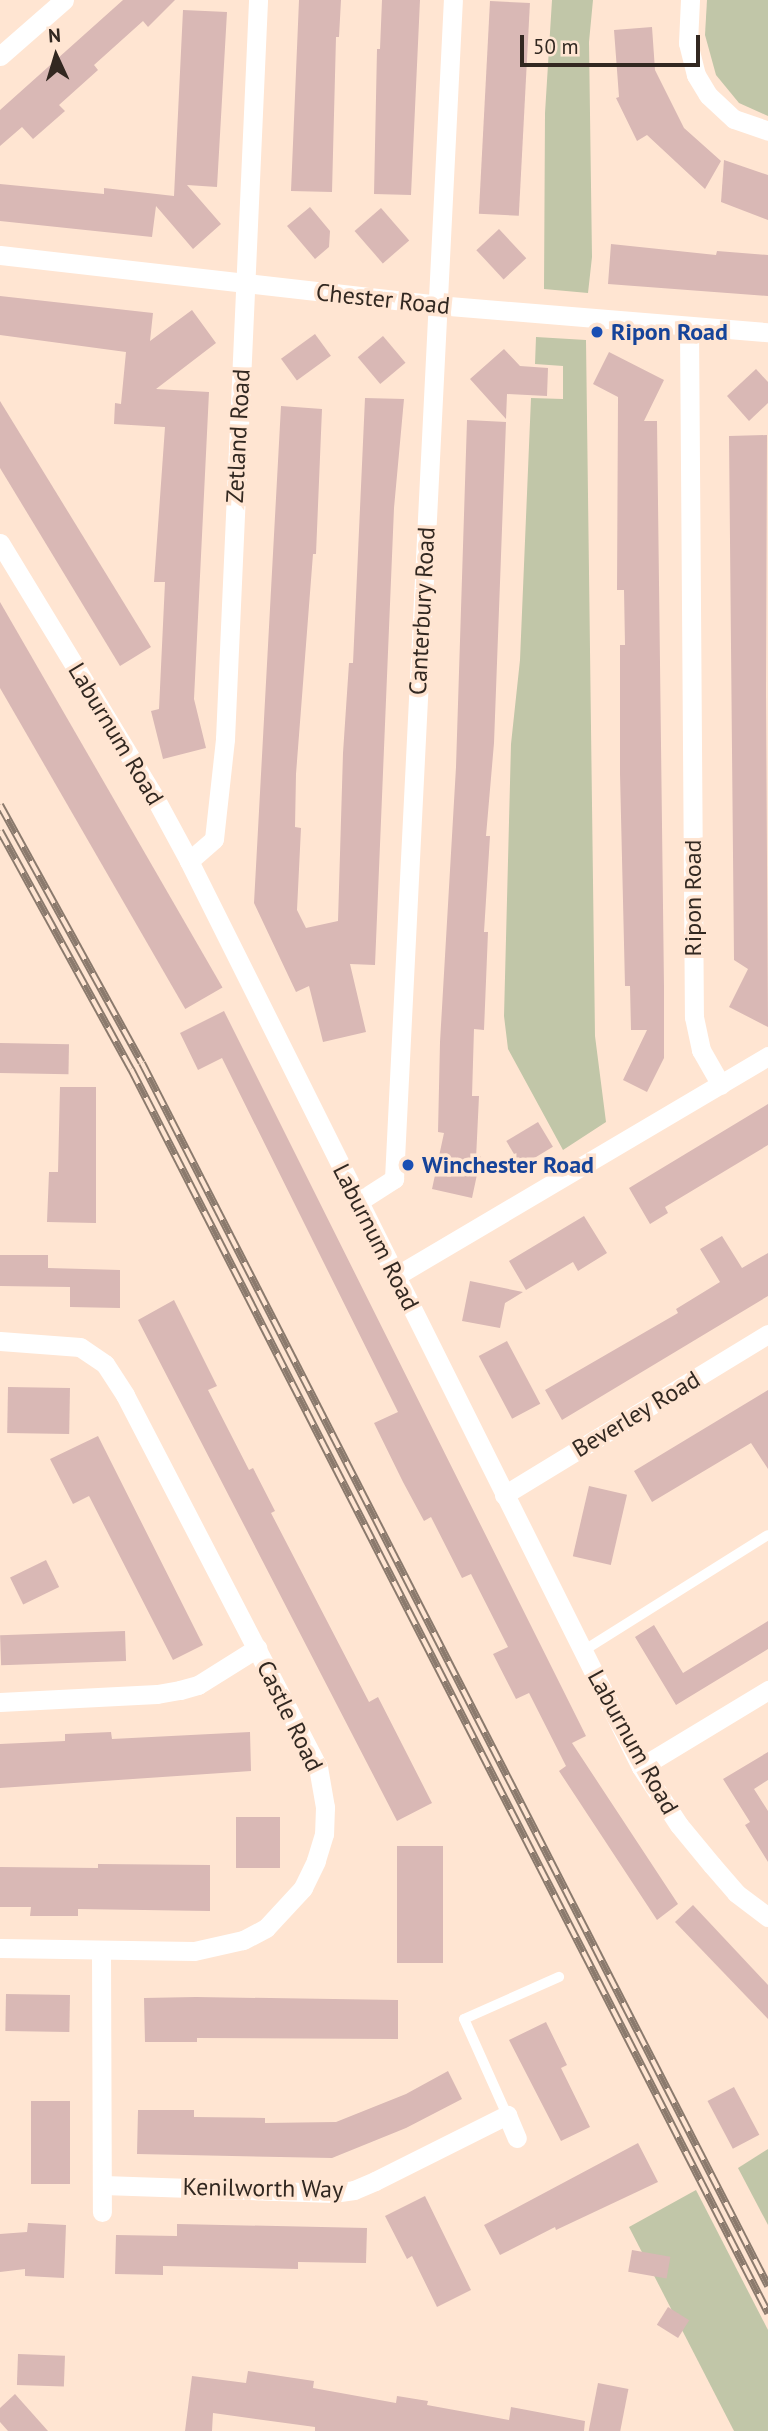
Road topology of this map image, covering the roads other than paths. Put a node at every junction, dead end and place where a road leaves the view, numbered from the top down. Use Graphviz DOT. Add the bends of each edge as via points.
graph roads {
  1 [pos="64,0"];
  2 [pos="258,0"];
  3 [pos="453,0"];
  4 [pos="690,0"];
  5 [pos="0,56"];
  6 [pos="768,131"];
  7 [pos="0,255"];
  8 [pos="245,283"];
  9 [pos="437,305"];
  10 [pos="689,326"];
  11 [pos="768,332"];
  12 [pos="0,543"];
  13 [pos="189,861"];
  14 [pos="768,1056"];
  15 [pos="721,1085"];
  16 [pos="358,1202"];
  17 [pos="396,1276"];
  18 [pos="768,1334"];
  19 [pos="0,1341"];
  20 [pos="504,1495"];
  21 [pos="768,1535"];
  22 [pos="257,1648"];
  23 [pos="583,1651"];
  24 [pos="768,1690"];
  25 [pos="0,1702"];
  26 [pos="641,1767"];
  27 [pos="768,1917"];
  28 [pos="0,1948"];
  29 [pos="101,1950"];
  30 [pos="559,1976"];
  31 [pos="507,2115"];
  32 [pos="517,2138"];
  33 [pos="103,2185"];
  34 [pos="102,2212"];
  1 -- 5 [label="street"];
  2 -- 8 [label="street, Zetland Road"];
  3 -- 9 [label="street, Canterbury Road"];
  4 -- 6 [label="street" via="688,43 696,75 708,95 734,119"];
  7 -- 8 [label="street, Chester Road"];
  8 -- 9 [label="street, Chester Road"];
  8 -- 13 [label="street, Zetland Road" via="225,739 214,839"];
  9 -- 10 [label="street, Chester Road"];
  9 -- 16 [label="street, Canterbury Road" via="394,1179"];
  10 -- 11 [label="street, Chester Road"];
  10 -- 15 [label="street, Ripon Road" via="694,1017 701,1050"];
  12 -- 13 [label="street, Laburnum Road"];
  13 -- 16 [label="street, Laburnum Road"];
  14 -- 15 [label="street"];
  15 -- 17 [label="street"];
  16 -- 17 [label="street, Laburnum Road"];
  17 -- 20 [label="street, Laburnum Road"];
  18 -- 20 [label="street, Beverley Road"];
  19 -- 22 [label="street, Castle Road" via="80,1347 105,1364"];
  20 -- 23 [label="street, Laburnum Road"];
  21 -- 23 [label="lane"];
  22 -- 25 [label="street" via="198,1685 180,1690"];
  22 -- 29 [label="street, Castle Road" via="318,1767 324,1834 303,1888 265,1928 217,1948"];
  23 -- 26 [label="street, Laburnum Road"];
  24 -- 26 [label="street"];
  26 -- 27 [label="street, Laburnum Road" via="712,1865 736,1893"];
  28 -- 29 [label="street, Castle Road"];
  29 -- 33 [label="street"];
  30 -- 31 [label="lane" via="464,2018"];
  31 -- 32 [label="street"];
  31 -- 33 [label="street, Kenilworth Way" via="354,2190"];
  33 -- 34 [label="street"];
}
